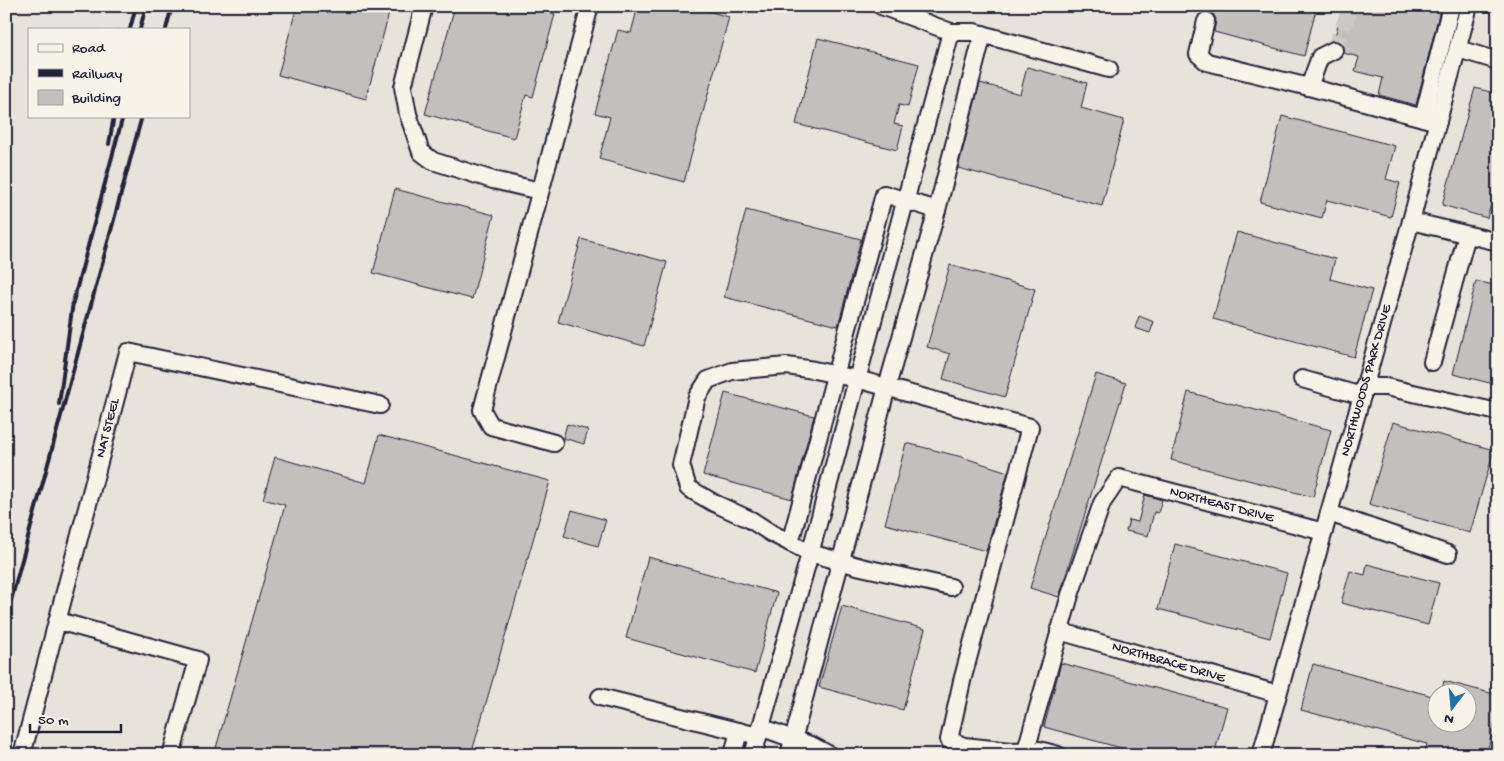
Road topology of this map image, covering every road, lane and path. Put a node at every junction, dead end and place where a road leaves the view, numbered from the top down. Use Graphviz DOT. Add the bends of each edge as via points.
graph roads {
  1 [pos="424,6"];
  2 [pos="590,6"];
  3 [pos="881,6"];
  4 [pos="1451,6"];
  5 [pos="1469,6"];
  6 [pos="1206,22"];
  7 [pos="951,32"];
  8 [pos="983,34"];
  9 [pos="1458,49"];
  10 [pos="1334,50"];
  11 [pos="1498,61"];
  12 [pos="1109,69"];
  13 [pos="1309,87"];
  14 [pos="1431,120"];
  15 [pos="540,192"];
  16 [pos="905,201"];
  17 [pos="937,210"];
  18 [pos="1411,221"];
  19 [pos="1467,235"];
  20 [pos="1498,242"];
  21 [pos="1432,362"];
  22 [pos="837,375"];
  23 [pos="857,379"];
  24 [pos="1302,379"];
  25 [pos="887,387"];
  26 [pos="1363,392"];
  27 [pos="380,405"];
  28 [pos="1498,412"];
  29 [pos="554,443"];
  30 [pos="1329,513"];
  31 [pos="1324,532"];
  32 [pos="790,543"];
  33 [pos="810,553"];
  34 [pos="1448,554"];
  35 [pos="841,561"];
  36 [pos="951,587"];
  37 [pos="58,621"];
  38 [pos="1059,631"];
  39 [pos="1278,694"];
  40 [pos="600,697"];
  41 [pos="739,731"];
  42 [pos="759,731"];
  43 [pos="791,747"];
  44 [pos="1026,750"];
  45 [pos="22,755"];
  46 [pos="171,755"];
  47 [pos="733,755"];
  48 [pos="753,755"];
  49 [pos="830,755"];
  50 [pos="1058,755"];
  51 [pos="1261,755"];
  1 -- 15 [label="street" via="403,86 408,114 422,152 433,161"];
  2 -- 15 [label="street"];
  3 -- 7 [label="street"];
  4 -- 14 [label="street"];
  5 -- 9 [label="street, NORTHWOODS PARK DRIVE"];
  6 -- 13 [label="street" via="1198,54 1207,62"];
  7 -- 8 [label="street"];
  7 -- 16 [label="street"];
  8 -- 12 [label="street"];
  8 -- 17 [label="street"];
  9 -- 11 [label="street"];
  9 -- 14 [label="street, NORTHWOODS PARK DRIVE"];
  10 -- 13 [label="street" via="1320,57"];
  13 -- 14 [label="street"];
  14 -- 18 [label="street, NORTHWOODS PARK DRIVE"];
  15 -- 29 [label="street" via="482,410 491,426"];
  16 -- 17 [label="street"];
  16 -- 22 [label="street" via="884,194"];
  16 -- 23 [label="street"];
  17 -- 25 [label="street"];
  18 -- 19 [label="street"];
  18 -- 26 [label="street, NORTHWOODS PARK DRIVE"];
  19 -- 20 [label="street"];
  19 -- 21 [label="street"];
  22 -- 23 [label="street"];
  22 -- 32 [label="street"];
  22 -- 32 [label="street" via="787,366 732,370 708,380 697,397 681,466 688,488"];
  23 -- 25 [label="street"];
  23 -- 33 [label="street"];
  24 -- 26 [label="street"];
  25 -- 35 [label="street"];
  25 -- 44 [label="street" via="1030,427 949,740 964,746"];
  26 -- 28 [label="street" via="1386,387"];
  26 -- 30 [label="street, NORTHWOODS PARK DRIVE"];
  27 -- 37 [label="street, NAT STEEL" via="128,352"];
  30 -- 31 [label="street, NORTHWOODS PARK DRIVE"];
  30 -- 34 [label="street"];
  31 -- 38 [label="street, NORTHEAST DRIVE" via="1119,478 1102,503"];
  31 -- 39 [label="street, NORTHWOODS PARK DRIVE"];
  32 -- 33 [label="street"];
  33 -- 35 [label="street"];
  33 -- 42 [label="street"];
  35 -- 36 [label="street"];
  35 -- 43 [label="street"];
  37 -- 45 [label="street, NAT STEEL"];
  37 -- 46 [label="street" via="198,660"];
  38 -- 39 [label="street, NORTHBRACE DRIVE"];
  38 -- 44 [label="street"];
  39 -- 51 [label="street, NORTHWOODS PARK DRIVE"];
  40 -- 41 [label="street"];
  41 -- 42 [label="street"];
  41 -- 47 [label="street"];
  42 -- 43 [label="street"];
  42 -- 48 [label="street"];
  43 -- 49 [label="street" via="813,746"];
  44 -- 50 [label="street"];
}
